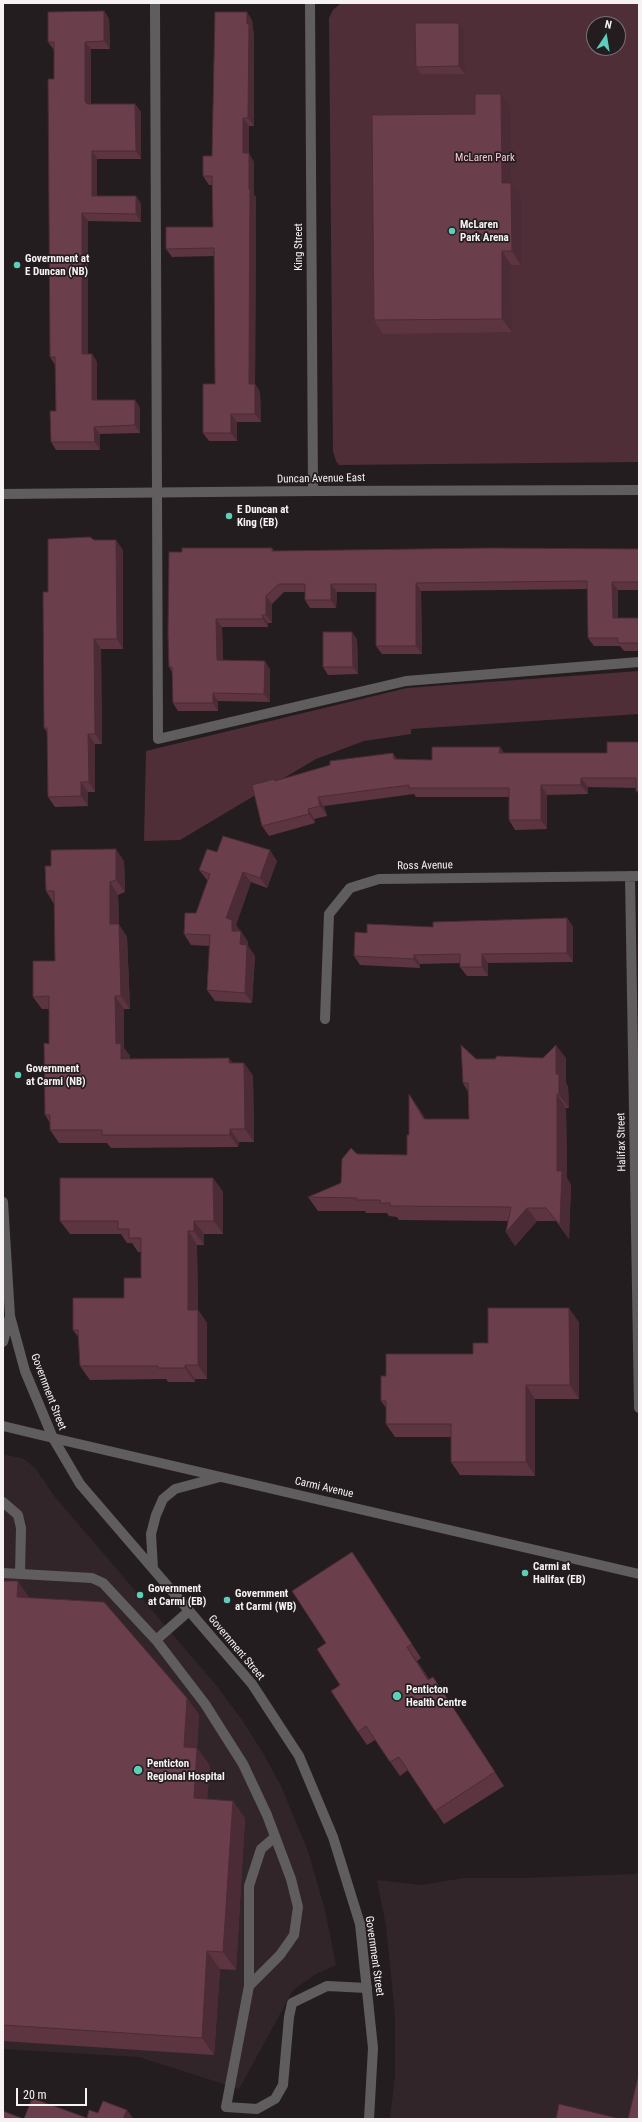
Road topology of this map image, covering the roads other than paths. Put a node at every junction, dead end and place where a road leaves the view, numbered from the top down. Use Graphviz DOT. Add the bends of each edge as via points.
graph roads {
  1 [pos="155,3"];
  2 [pos="310,3"];
  3 [pos="313,490"];
  4 [pos="639,490"];
  5 [pos="157,493"];
  6 [pos="3,494"];
  7 [pos="639,662"];
  8 [pos="635,876"];
  9 [pos="325,1018"];
  10 [pos="3,1202"];
  11 [pos="637,1202"];
  12 [pos="10,1316"];
  13 [pos="3,1342"];
  14 [pos="639,1408"];
  15 [pos="3,1426"];
  16 [pos="53,1438"];
  17 [pos="221,1477"];
  18 [pos="3,1502"];
  19 [pos="152,1568"];
  20 [pos="3,1573"];
  21 [pos="20,1574"];
  22 [pos="639,1574"];
  23 [pos="189,1611"];
  24 [pos="156,1640"];
  25 [pos="275,1837"];
  26 [pos="249,1986"];
  27 [pos="367,1988"];
  28 [pos="369,2119"];
  1 -- 5 [label="street"];
  2 -- 3 [label="street, King Street"];
  3 -- 4 [label="street, Duncan Avenue East"];
  3 -- 5 [label="street, Duncan Avenue East"];
  5 -- 6 [label="street, Duncan Avenue East"];
  5 -- 7 [label="street" via="158,740 406,681"];
  8 -- 9 [label="street, Ross Avenue" via="380,879 350,888 329,914"];
  8 -- 11 [label="street, Halifax Street"];
  10 -- 12 [label="street, Government Street"];
  11 -- 14 [label="street, Halifax Street"];
  12 -- 13 [label="street"];
  12 -- 16 [label="street, Government Street" via="25,1371"];
  15 -- 16 [label="street, Carmi Avenue"];
  16 -- 17 [label="street, Carmi Avenue"];
  16 -- 19 [label="street, Government Street" via="80,1484"];
  17 -- 19 [label="street" via="175,1489 163,1499 151,1534"];
  17 -- 22 [label="street, Carmi Avenue"];
  18 -- 21 [label="street" via="18,1515 21,1528"];
  19 -- 23 [label="street, Government Street"];
  20 -- 21 [label="street"];
  21 -- 24 [label="street" via="92,1578 103,1583"];
  23 -- 24 [label="street"];
  23 -- 27 [label="street, Government Street" via="252,1684 299,1756 333,1837 360,1924"];
  24 -- 25 [label="street" via="205,1704 243,1764"];
  25 -- 26 [label="street" via="261,1849 249,1886"];
  25 -- 26 [label="street" via="291,1879 298,1908 294,1935 280,1955"];
  26 -- 27 [label="street" via="226,2107 257,2109 275,2099 282,2085 292,2003 327,1986"];
  27 -- 28 [label="street, Government Street" via="373,2048"];
}
